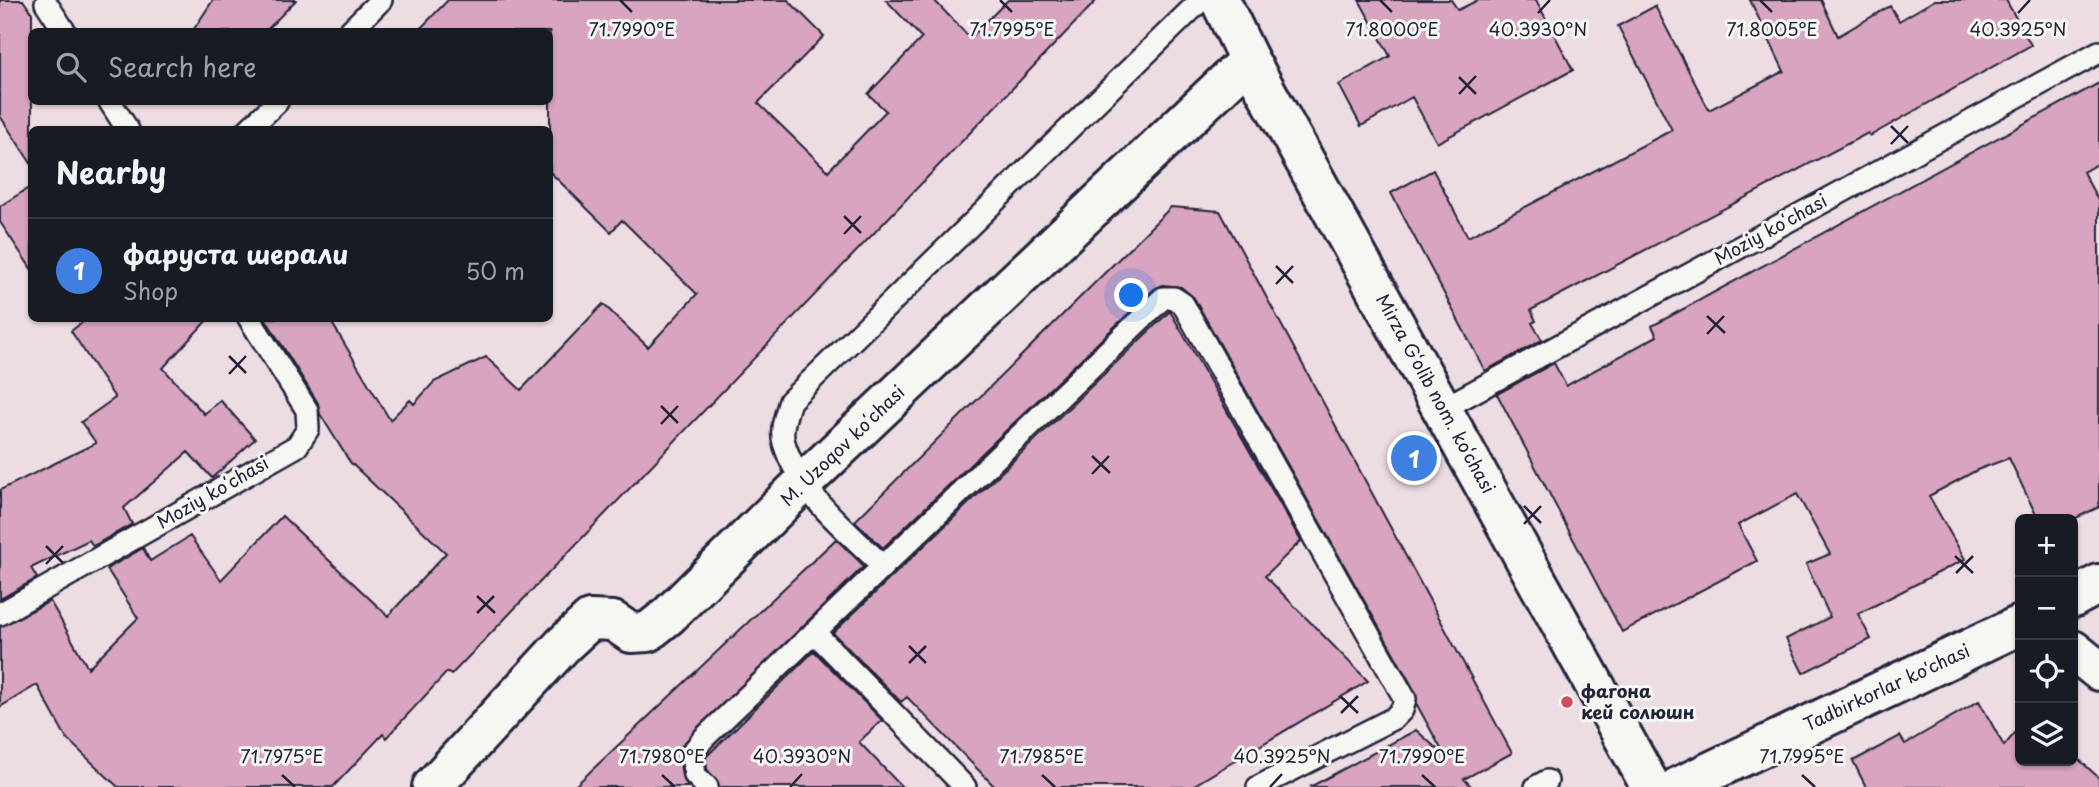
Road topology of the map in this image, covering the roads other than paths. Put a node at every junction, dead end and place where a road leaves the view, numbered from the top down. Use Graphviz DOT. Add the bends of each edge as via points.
graph roads {
  1 [pos="381,0"];
  2 [pos="1201,0"];
  3 [pos="1220,0"];
  4 [pos="46,2"];
  5 [pos="62,28"];
  6 [pos="353,28"];
  7 [pos="2099,52"];
  8 [pos="1249,60"];
  9 [pos="112,105"];
  10 [pos="274,105"];
  11 [pos="125,126"];
  12 [pos="252,126"];
  13 [pos="252,322"];
  14 [pos="1444,408"];
  15 [pos="803,483"];
  16 [pos="881,565"];
  17 [pos="2099,584"];
  18 [pos="2078,595"];
  19 [pos="0,614"];
  20 [pos="2015,627"];
  21 [pos="814,632"];
  22 [pos="2078,654"];
  23 [pos="2099,671"];
  24 [pos="432,787"];
  25 [pos="707,787"];
  26 [pos="965,787"];
  27 [pos="1258,787"];
  28 [pos="1651,787"];
  29 [pos="1678,787"];
  1 -- 6 [label="lane"];
  2 -- 15 [label="lane" via="790,401 783,422 784,442"];
  3 -- 8 [label="street, Mirza G‘olib nom. ko‘chasi"];
  4 -- 5 [label="lane"];
  7 -- 14 [label="lane, Moziy koʻchasi"];
  8 -- 14 [label="street, Mirza G‘olib nom. ko‘chasi"];
  8 -- 15 [label="street, M. Uzoqov koʻchasi"];
  9 -- 11 [label="lane"];
  10 -- 12 [label="lane"];
  13 -- 19 [label="lane, Moziy koʻchasi" via="307,410 308,429 297,446"];
  14 -- 28 [label="street, Mirza G‘olib nom. ko‘chasi"];
  15 -- 16 [label="lane"];
  15 -- 24 [label="street, M. Uzoqov koʻchasi" via="648,632 631,633 614,621 590,621"];
  16 -- 21 [label="lane"];
  16 -- 27 [label="lane" via="1163,298 1174,298 1184,304 1405,699 1394,718"];
  17 -- 18 [label="street"];
  20 -- 29 [label="street, Tadbirkorlar ko'chasi"];
  21 -- 25 [label="lane" via="692,753 695,775"];
  21 -- 26 [label="lane"];
  22 -- 23 [label="street"];
}
